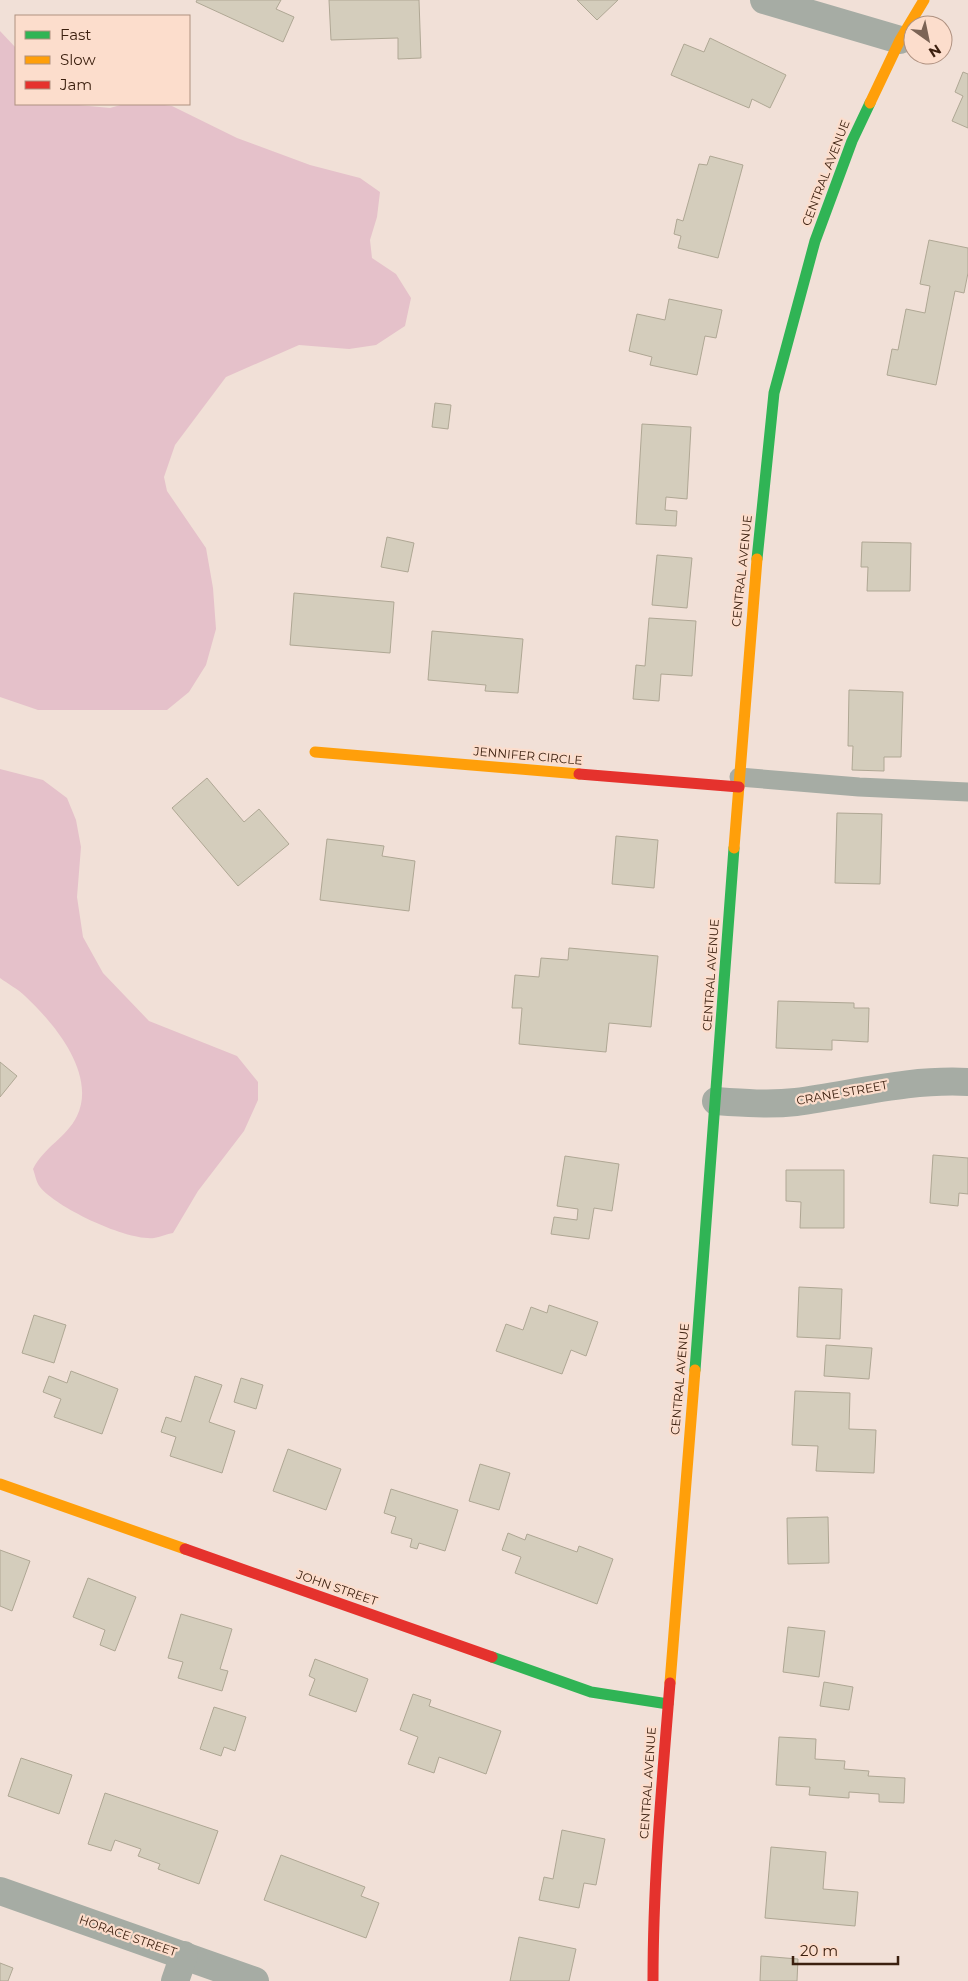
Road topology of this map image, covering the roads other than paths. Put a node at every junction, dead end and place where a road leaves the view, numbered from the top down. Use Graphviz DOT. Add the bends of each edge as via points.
graph roads {
  1 [pos="764,0"];
  2 [pos="924,0"];
  3 [pos="900,40"];
  4 [pos="315,752"];
  5 [pos="739,782"];
  6 [pos="968,792"];
  7 [pos="968,1082"];
  8 [pos="716,1101"];
  9 [pos="0,1484"];
  10 [pos="668,1704"];
  11 [pos="0,1891"];
  12 [pos="184,1956"];
  13 [pos="175,1981"];
  14 [pos="255,1981"];
  15 [pos="653,1981"];
  1 -- 3 [label="street"];
  2 -- 3 [label="main road, CENTRAL AVENUE"];
  3 -- 5 [label="main road, CENTRAL AVENUE" via="852,140 814,241 774,393"];
  4 -- 5 [label="main road, JENNIFER CIRCLE"];
  5 -- 6 [label="lane"];
  5 -- 8 [label="main road, CENTRAL AVENUE"];
  7 -- 8 [label="street, CRANE STREET" via="893,1084 772,1104"];
  8 -- 10 [label="main road, CENTRAL AVENUE"];
  9 -- 10 [label="main road, JOHN STREET" via="590,1692"];
  10 -- 15 [label="main road, CENTRAL AVENUE" via="655,1879"];
  11 -- 12 [label="street, HORACE STREET"];
  12 -- 13 [label="street"];
  12 -- 14 [label="street, HORACE STREET"];
}
